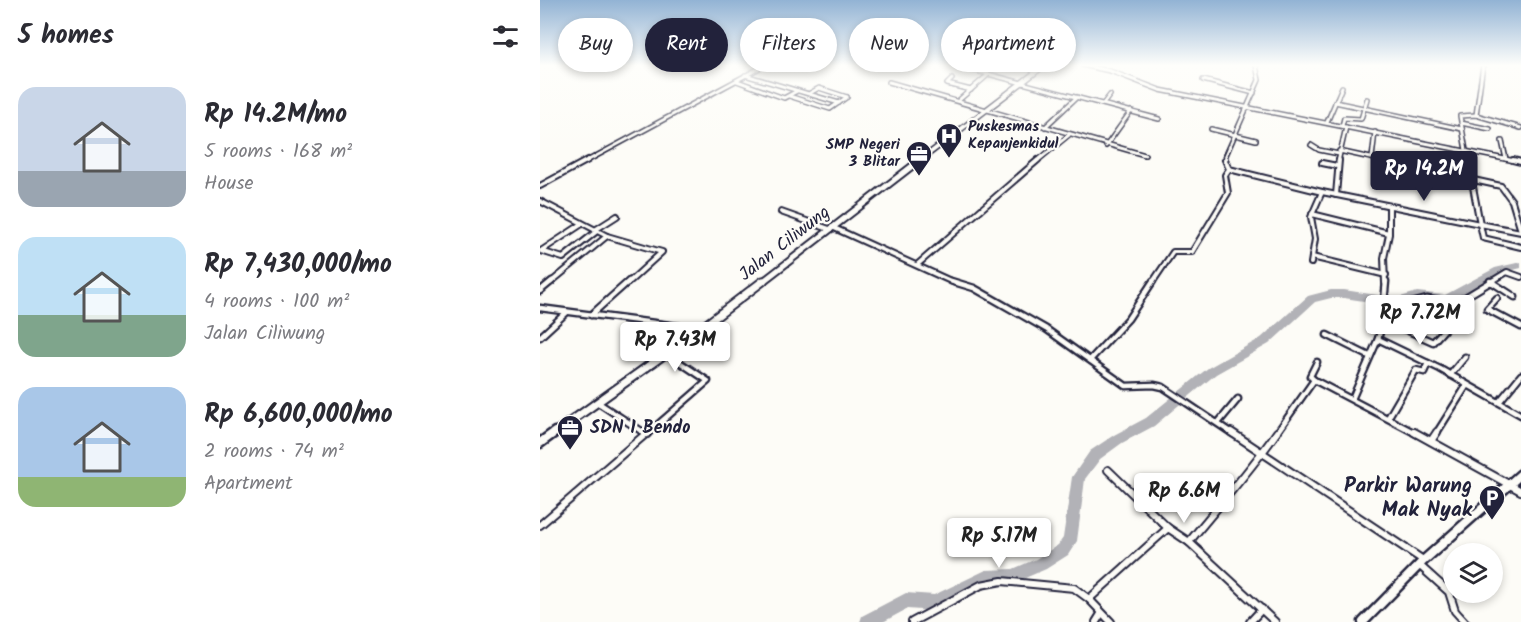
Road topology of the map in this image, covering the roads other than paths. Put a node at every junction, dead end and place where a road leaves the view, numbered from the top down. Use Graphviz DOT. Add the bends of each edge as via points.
graph roads {
  1 [pos="711,94"];
  2 [pos="773,94"];
  3 [pos="794,94"];
  4 [pos="812,94"];
  5 [pos="836,94"];
  6 [pos="936,94"];
  7 [pos="966,94"];
  8 [pos="1006,94"];
  9 [pos="1066,94"];
  10 [pos="1183,94"];
  11 [pos="1253,94"];
  12 [pos="1339,94"];
  13 [pos="1479,94"];
  14 [pos="1110,95"];
  15 [pos="790,97"];
  16 [pos="1077,97"];
  17 [pos="1367,99"];
  18 [pos="959,100"];
  19 [pos="1335,102"];
  20 [pos="839,103"];
  21 [pos="1103,104"];
  22 [pos="1247,106"];
  23 [pos="1364,108"];
  24 [pos="987,109"];
  25 [pos="1131,111"];
  26 [pos="1476,115"];
  27 [pos="1159,119"];
  28 [pos="1327,122"];
  29 [pos="1461,123"];
  30 [pos="1344,126"];
  31 [pos="1045,128"];
  32 [pos="1521,128"];
  33 [pos="1211,129"];
  34 [pos="1462,129"];
  35 [pos="1490,129"];
  36 [pos="1375,132"];
  37 [pos="1070,135"];
  38 [pos="1234,135"];
  39 [pos="1256,140"];
  40 [pos="1502,141"];
  41 [pos="1311,145"];
  42 [pos="1106,146"];
  43 [pos="1467,151"];
  44 [pos="1339,153"];
  45 [pos="1145,155"];
  46 [pos="1372,158"];
  47 [pos="1506,159"];
  48 [pos="1521,162"];
  49 [pos="1322,163"];
  50 [pos="1337,166"];
  51 [pos="1229,168"];
  52 [pos="1473,179"];
  53 [pos="540,186"];
  54 [pos="1322,192"];
  55 [pos="1336,195"];
  56 [pos="540,201"];
  57 [pos="1389,206"];
  58 [pos="781,212"];
  59 [pos="1311,214"];
  60 [pos="617,216"];
  61 [pos="582,224"];
  62 [pos="1480,224"];
  63 [pos="831,228"];
  64 [pos="596,231"];
  65 [pos="1521,232"];
  66 [pos="1389,233"];
  67 [pos="607,236"];
  68 [pos="1521,247"];
  69 [pos="540,251"];
  70 [pos="1312,257"];
  71 [pos="563,258"];
  72 [pos="576,260"];
  73 [pos="1311,263"];
  74 [pos="918,264"];
  75 [pos="1386,275"];
  76 [pos="1521,277"];
  77 [pos="1490,281"];
  78 [pos="540,291"];
  79 [pos="1515,297"];
  80 [pos="1497,298"];
  81 [pos="1454,304"];
  82 [pos="543,309"];
  83 [pos="1489,310"];
  84 [pos="567,312"];
  85 [pos="540,314"];
  86 [pos="591,315"];
  87 [pos="1484,317"];
  88 [pos="1382,324"];
  89 [pos="1449,326"];
  90 [pos="1521,327"];
  91 [pos="700,329"];
  92 [pos="1327,335"];
  93 [pos="540,337"];
  94 [pos="1378,339"];
  95 [pos="666,353"];
  96 [pos="1370,356"];
  97 [pos="1465,357"];
  98 [pos="1090,360"];
  99 [pos="1317,362"];
  100 [pos="1428,363"];
  101 [pos="1450,375"];
  102 [pos="1521,375"];
  103 [pos="1314,380"];
  104 [pos="1467,385"];
  105 [pos="1238,399"];
  106 [pos="1352,399"];
  107 [pos="597,402"];
  108 [pos="1499,402"];
  109 [pos="1521,415"];
  110 [pos="1388,418"];
  111 [pos="1218,423"];
  112 [pos="647,434"];
  113 [pos="1431,441"];
  114 [pos="540,444"];
  115 [pos="1262,452"];
  116 [pos="1108,470"];
  117 [pos="1521,474"];
  118 [pos="1509,484"];
  119 [pos="1521,491"];
  120 [pos="540,525"];
  121 [pos="1168,528"];
  122 [pos="1189,542"];
  123 [pos="1421,563"];
  124 [pos="1089,599"];
  125 [pos="1262,609"];
  126 [pos="1101,614"];
  127 [pos="912,622"];
  128 [pos="1096,622"];
  129 [pos="1111,622"];
  130 [pos="1250,622"];
  131 [pos="1275,622"];
  132 [pos="1363,622"];
  133 [pos="1465,622"];
  1 -- 53 [label="street"];
  2 -- 15 [label="street"];
  3 -- 15 [label="street"];
  4 -- 20 [label="street"];
  5 -- 20 [label="street" via="847,98"];
  6 -- 18 [label="street"];
  7 -- 18 [label="street"];
  8 -- 24 [label="main road, Jalan Ciliwung"];
  9 -- 16 [label="street"];
  10 -- 22 [label="street"];
  11 -- 22 [label="street"];
  12 -- 19 [label="street"];
  13 -- 26 [label="street"];
  14 -- 21 [label="street"];
  15 -- 20 [label="street" via="829,109"];
  16 -- 21 [label="street"];
  16 -- 31 [label="street"];
  17 -- 23 [label="street"];
  18 -- 24 [label="street"];
  19 -- 23 [label="street"];
  19 -- 28 [label="street"];
  21 -- 25 [label="street"];
  22 -- 28 [label="street"];
  22 -- 38 [label="street"];
  23 -- 30 [label="street" via="1361,119 1344,118"];
  23 -- 34 [label="street"];
  24 -- 31 [label="street"];
  24 -- 63 [label="main road, Jalan Ciliwung"];
  25 -- 27 [label="street"];
  25 -- 42 [label="street"];
  26 -- 29 [label="street" via="1462,114"];
  26 -- 32 [label="street"];
  28 -- 30 [label="street"];
  29 -- 34 [label="street"];
  29 -- 35 [label="street"];
  30 -- 36 [label="street"];
  30 -- 44 [label="street"];
  31 -- 37 [label="street"];
  33 -- 38 [label="street"];
  34 -- 43 [label="street"];
  36 -- 43 [label="street"];
  36 -- 46 [label="street"];
  37 -- 42 [label="street"];
  37 -- 74 [label="street"];
  38 -- 39 [label="street"];
  38 -- 51 [label="street" via="1226,155"];
  40 -- 47 [label="street"];
  41 -- 44 [label="street"];
  42 -- 45 [label="street"];
  43 -- 47 [label="street"];
  43 -- 52 [label="street"];
  44 -- 46 [label="street"];
  44 -- 50 [label="street"];
  46 -- 52 [label="street"];
  47 -- 48 [label="street"];
  49 -- 50 [label="street"];
  50 -- 55 [label="street"];
  51 -- 54 [label="street"];
  51 -- 98 [label="street" via="1225,175 1228,193 1192,252 1173,252 1128,319"];
  52 -- 62 [label="street"];
  52 -- 65 [label="street" via="1498,184 1506,190"];
  54 -- 55 [label="street"];
  54 -- 59 [label="street"];
  55 -- 57 [label="street"];
  56 -- 61 [label="street"];
  57 -- 62 [label="street"];
  57 -- 66 [label="street"];
  58 -- 63 [label="street"];
  59 -- 66 [label="street"];
  59 -- 70 [label="street" via="1315,239"];
  60 -- 64 [label="street"];
  61 -- 64 [label="street"];
  61 -- 69 [label="street"];
  62 -- 65 [label="street"];
  62 -- 68 [label="street" via="1483,238"];
  63 -- 74 [label="street"];
  63 -- 91 [label="main road, Jalan Ciliwung"];
  64 -- 67 [label="street"];
  64 -- 71 [label="street"];
  66 -- 75 [label="street" via="1384,258"];
  67 -- 72 [label="street"];
  67 -- 86 [label="street" via="662,252"];
  69 -- 71 [label="street"];
  70 -- 73 [label="street"];
  70 -- 75 [label="street"];
  71 -- 72 [label="street"];
  72 -- 78 [label="street"];
  74 -- 98 [label="street" via="974,288 1046,329"];
  75 -- 88 [label="street"];
  76 -- 77 [label="street" via="1508,272"];
  77 -- 79 [label="street"];
  77 -- 81 [label="street"];
  80 -- 83 [label="street" via="1486,308"];
  81 -- 89 [label="street" via="1462,310"];
  81 -- 89 [label="street" via="1427,299 1408,304"];
  82 -- 84 [label="street"];
  82 -- 85 [label="street"];
  83 -- 87 [label="street"];
  83 -- 90 [label="street"];
  84 -- 86 [label="street"];
  84 -- 93 [label="street"];
  86 -- 91 [label="street"];
  88 -- 89 [label="street" via="1431,342"];
  88 -- 94 [label="street"];
  91 -- 95 [label="main road, Jalan Ciliwung"];
  92 -- 96 [label="street"];
  94 -- 96 [label="street"];
  94 -- 100 [label="street"];
  95 -- 107 [label="main road, Jalan Ciliwung"];
  95 -- 112 [label="street" via="708,381"];
  96 -- 106 [label="street"];
  97 -- 101 [label="street"];
  98 -- 111 [label="street" via="1130,388 1153,384 1162,387"];
  99 -- 103 [label="street" via="1310,376"];
  100 -- 101 [label="street"];
  100 -- 110 [label="street" via="1424,371 1416,370"];
  101 -- 104 [label="street"];
  102 -- 108 [label="street"];
  103 -- 106 [label="street"];
  103 -- 115 [label="street"];
  104 -- 108 [label="street"];
  104 -- 113 [label="street"];
  105 -- 111 [label="street"];
  106 -- 110 [label="street"];
  107 -- 112 [label="street"];
  107 -- 114 [label="main road, Jalan Ciliwung"];
  108 -- 109 [label="street"];
  110 -- 113 [label="street"];
  111 -- 115 [label="street"];
  112 -- 120 [label="street"];
  113 -- 118 [label="street"];
  115 -- 122 [label="street"];
  115 -- 123 [label="street"];
  116 -- 121 [label="street"];
  117 -- 118 [label="main road"];
  118 -- 119 [label="street"];
  118 -- 123 [label="main road"];
  121 -- 122 [label="street"];
  121 -- 124 [label="street"];
  122 -- 125 [label="street"];
  123 -- 132 [label="main road"];
  123 -- 133 [label="street" via="1449,592 1455,611"];
  124 -- 126 [label="street"];
  124 -- 127 [label="street" via="1070,586 994,581"];
  125 -- 130 [label="street"];
  125 -- 131 [label="street"];
  126 -- 128 [label="street"];
  126 -- 129 [label="street"];
}
